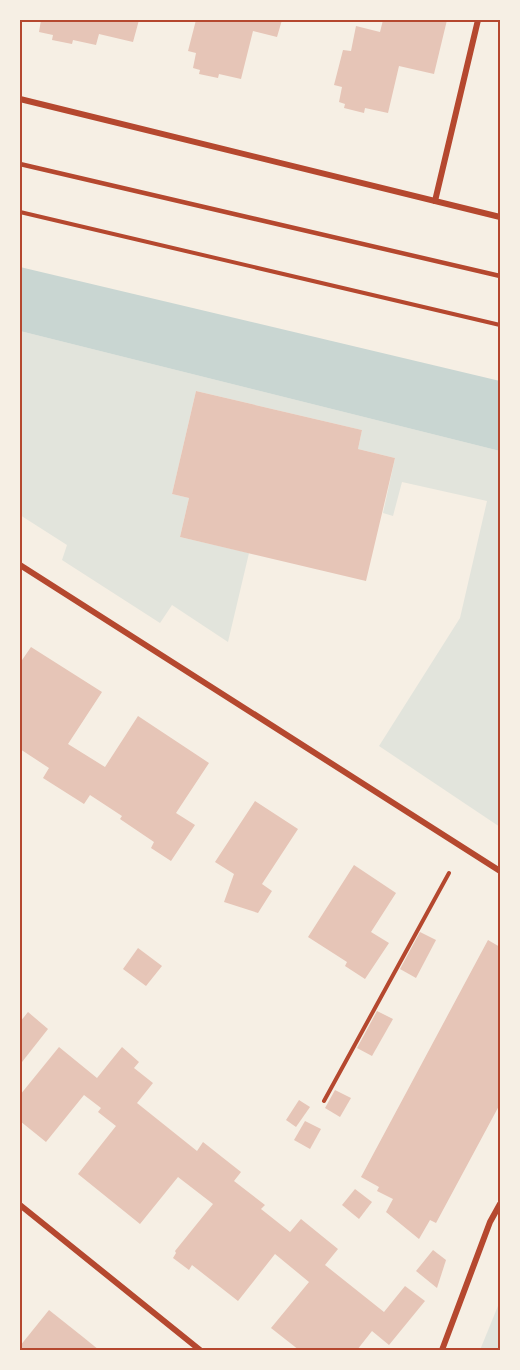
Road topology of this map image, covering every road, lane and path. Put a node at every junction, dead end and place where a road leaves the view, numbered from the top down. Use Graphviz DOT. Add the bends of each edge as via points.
graph roads {
  1 [pos="478,20"];
  2 [pos="20,99"];
  3 [pos="20,164"];
  4 [pos="435,201"];
  5 [pos="20,212"];
  6 [pos="501,217"];
  7 [pos="501,276"];
  8 [pos="501,325"];
  9 [pos="20,565"];
  10 [pos="463,847"];
  11 [pos="501,871"];
  12 [pos="324,1101"];
  13 [pos="501,1204"];
  14 [pos="20,1205"];
  15 [pos="200,1350"];
  16 [pos="442,1350"];
  1 -- 4 [label="street"];
  2 -- 4 [label="street"];
  3 -- 7 [label="lane"];
  4 -- 6 [label="street"];
  5 -- 8 [label="path"];
  9 -- 10 [label="street"];
  10 -- 11 [label="street"];
  10 -- 12 [label="path"];
  13 -- 16 [label="street" via="490,1222"];
  14 -- 15 [label="street"];
}
